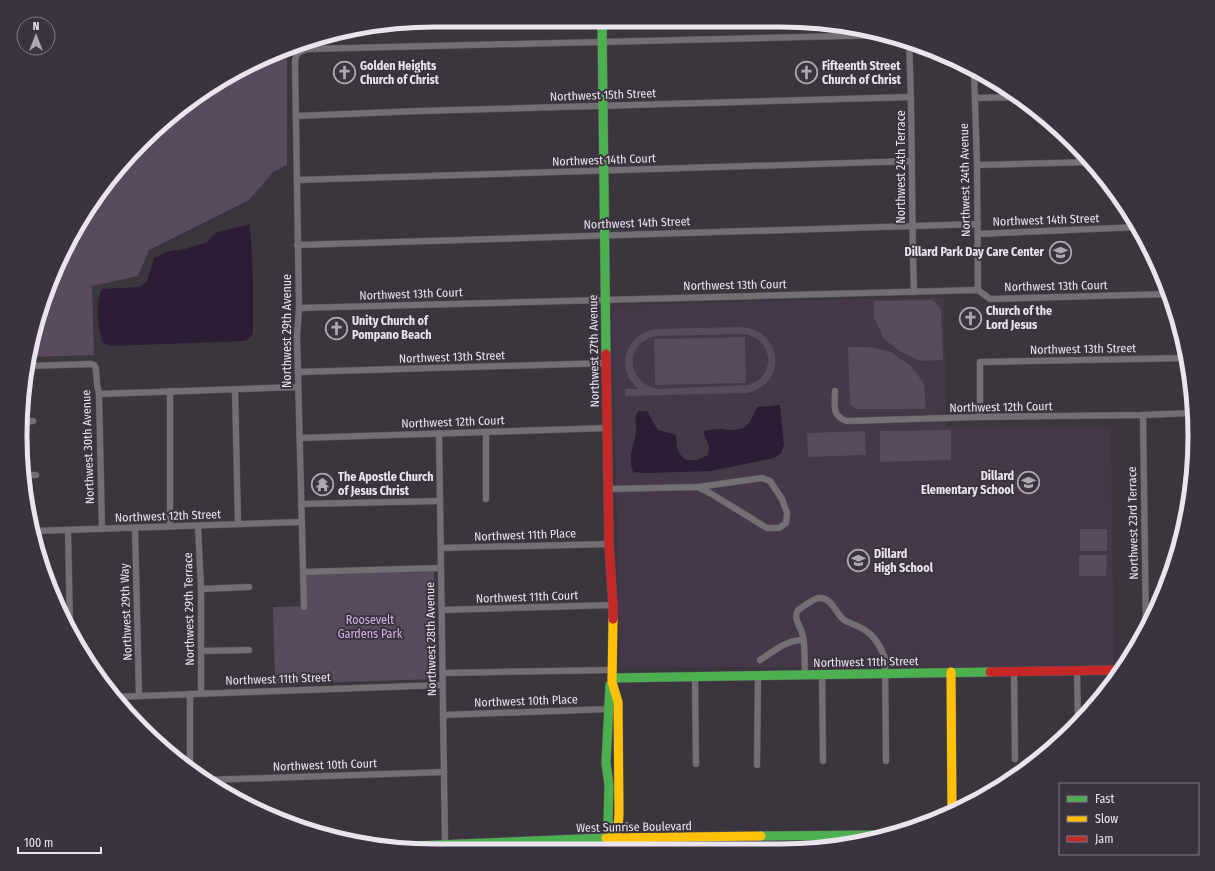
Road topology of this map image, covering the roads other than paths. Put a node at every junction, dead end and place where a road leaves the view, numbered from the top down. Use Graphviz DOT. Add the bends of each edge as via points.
graph roads {
  1 [pos="602,27"];
  2 [pos="861,36"];
  3 [pos="602,41"];
  4 [pos="909,48"];
  5 [pos="974,77"];
  6 [pos="912,97"];
  7 [pos="1008,97"];
  8 [pos="975,98"];
  9 [pos="602,106"];
  10 [pos="296,116"];
  11 [pos="912,161"];
  12 [pos="1083,162"];
  13 [pos="977,165"];
  14 [pos="604,171"];
  15 [pos="297,180"];
  16 [pos="978,224"];
  17 [pos="912,226"];
  18 [pos="1131,227"];
  19 [pos="978,234"];
  20 [pos="604,235"];
  21 [pos="297,245"];
  22 [pos="978,290"];
  23 [pos="914,292"];
  24 [pos="1162,294"];
  25 [pos="606,299"];
  26 [pos="299,308"];
  27 [pos="1180,358"];
  28 [pos="607,364"];
  29 [pos="33,366"];
  30 [pos="298,372"];
  31 [pos="298,387"];
  32 [pos="235,389"];
  33 [pos="170,391"];
  34 [pos="835,391"];
  35 [pos="99,394"];
  36 [pos="1187,413"];
  37 [pos="1143,415"];
  38 [pos="980,417"];
  39 [pos="33,421"];
  40 [pos="28,422"];
  41 [pos="607,428"];
  42 [pos="486,432"];
  43 [pos="439,433"];
  44 [pos="300,438"];
  45 [pos="29,475"];
  46 [pos="36,475"];
  47 [pos="698,487"];
  48 [pos="608,489"];
  49 [pos="486,499"];
  50 [pos="440,501"];
  51 [pos="302,504"];
  52 [pos="302,522"];
  53 [pos="238,524"];
  54 [pos="170,526"];
  55 [pos="198,526"];
  56 [pos="135,528"];
  57 [pos="102,529"];
  58 [pos="68,530"];
  59 [pos="39,531"];
  60 [pos="609,544"];
  61 [pos="441,548"];
  62 [pos="441,568"];
  63 [pos="303,572"];
  64 [pos="249,587"];
  65 [pos="201,589"];
  66 [pos="613,605"];
  67 [pos="304,607"];
  68 [pos="442,610"];
  69 [pos="1146,616"];
  70 [pos="70,617"];
  71 [pos="804,640"];
  72 [pos="249,650"];
  73 [pos="201,651"];
  74 [pos="760,660"];
  75 [pos="1077,670"];
  76 [pos="1114,670"];
  77 [pos="951,672"];
  78 [pos="1014,672"];
  79 [pos="885,673"];
  80 [pos="443,674"];
  81 [pos="805,674"];
  82 [pos="822,674"];
  83 [pos="758,675"];
  84 [pos="612,677"];
  85 [pos="695,677"];
  86 [pos="443,685"];
  87 [pos="201,693"];
  88 [pos="190,694"];
  89 [pos="139,696"];
  90 [pos="121,697"];
  91 [pos="609,709"];
  92 [pos="443,714"];
  93 [pos="1078,714"];
  94 [pos="1015,759"];
  95 [pos="823,761"];
  96 [pos="886,761"];
  97 [pos="190,762"];
  98 [pos="696,764"];
  99 [pos="757,765"];
  100 [pos="444,772"];
  101 [pos="216,780"];
  102 [pos="952,806"];
  103 [pos="862,835"];
  104 [pos="615,838"];
  105 [pos="442,844"];
  106 [pos="500,844"];
  107 [pos="614,844"];
  1 -- 3 [label="street, Northwest 27th Avenue"];
  2 -- 3 [label="street"];
  3 -- 9 [label="street, Northwest 27th Avenue"];
  3 -- 10 [label="street, Northwest 29th Avenue" via="308,49 300,51 296,56"];
  4 -- 6 [label="street, Northwest 24th Terrace"];
  5 -- 8 [label="street, Northwest 24th Avenue"];
  6 -- 9 [label="street, Northwest 15th Street"];
  6 -- 11 [label="street, Northwest 24th Terrace"];
  7 -- 8 [label="street"];
  8 -- 13 [label="street, Northwest 24th Avenue"];
  9 -- 10 [label="street, Northwest 15th Street"];
  9 -- 14 [label="street, Northwest 27th Avenue"];
  10 -- 15 [label="street, Northwest 29th Avenue"];
  11 -- 14 [label="street, Northwest 14th Court"];
  11 -- 17 [label="street, Northwest 24th Terrace"];
  12 -- 13 [label="street"];
  13 -- 16 [label="street, Northwest 24th Avenue"];
  14 -- 15 [label="street, Northwest 14th Court"];
  14 -- 20 [label="street, Northwest 27th Avenue"];
  15 -- 21 [label="street, Northwest 29th Avenue"];
  16 -- 17 [label="street, Northwest 14th Street"];
  16 -- 19 [label="street, Northwest 24th Avenue"];
  17 -- 20 [label="street, Northwest 14th Street"];
  17 -- 23 [label="street, Northwest 24th Terrace"];
  18 -- 19 [label="street, Northwest 14th Street"];
  19 -- 22 [label="street, Northwest 24th Avenue"];
  20 -- 21 [label="street, Northwest 14th Street"];
  20 -- 25 [label="street, Northwest 27th Avenue"];
  21 -- 26 [label="street, Northwest 29th Avenue"];
  22 -- 23 [label="street, Northwest 13th Court"];
  22 -- 24 [label="street, Northwest 13th Court" via="990,299"];
  23 -- 25 [label="street, Northwest 13th Court"];
  25 -- 26 [label="street, Northwest 13th Court"];
  25 -- 28 [label="street, Northwest 27th Avenue"];
  26 -- 30 [label="street, Northwest 29th Avenue"];
  27 -- 38 [label="street, Northwest 13th Street" via="980,362"];
  28 -- 30 [label="street, Northwest 13th Street"];
  28 -- 41 [label="street, Northwest 27th Avenue"];
  29 -- 35 [label="street, Northwest 30th Avenue" via="91,364 96,369"];
  30 -- 31 [label="street, Northwest 29th Avenue"];
  31 -- 32 [label="street"];
  31 -- 44 [label="street, Northwest 29th Avenue"];
  32 -- 33 [label="street"];
  32 -- 53 [label="street"];
  33 -- 35 [label="street"];
  33 -- 54 [label="street"];
  34 -- 38 [label="street, Northwest 12th Court" via="835,413 839,419 847,421"];
  35 -- 57 [label="street, Northwest 30th Avenue"];
  36 -- 37 [label="street, Northwest 12th Court"];
  37 -- 38 [label="street, Northwest 12th Court"];
  37 -- 69 [label="street, Northwest 23rd Terrace"];
  39 -- 40 [label="street"];
  41 -- 42 [label="street, Northwest 12th Court"];
  41 -- 48 [label="street, Northwest 27th Avenue"];
  42 -- 43 [label="street, Northwest 12th Court"];
  42 -- 49 [label="street"];
  43 -- 44 [label="street, Northwest 12th Court"];
  43 -- 50 [label="street, Northwest 28th Avenue"];
  44 -- 51 [label="street, Northwest 29th Avenue"];
  45 -- 46 [label="street"];
  47 -- 47 [label="street" via="762,478 770,481 782,498 787,513 786,523 779,528 767,528"];
  47 -- 48 [label="street"];
  48 -- 60 [label="street, Northwest 27th Avenue"];
  50 -- 51 [label="street"];
  50 -- 61 [label="street, Northwest 28th Avenue"];
  51 -- 52 [label="street, Northwest 29th Avenue"];
  52 -- 53 [label="street, Northwest 12th Street"];
  52 -- 63 [label="street, Northwest 29th Avenue"];
  53 -- 55 [label="street, Northwest 12th Street"];
  54 -- 55 [label="street, Northwest 12th Street"];
  54 -- 56 [label="street, Northwest 12th Street"];
  55 -- 65 [label="street, Northwest 29th Terrace"];
  56 -- 57 [label="street, Northwest 12th Street"];
  56 -- 89 [label="street, Northwest 29th Way"];
  57 -- 58 [label="street, Northwest 12th Street"];
  58 -- 59 [label="street, Northwest 12th Street"];
  58 -- 70 [label="street"];
  60 -- 61 [label="street, Northwest 11th Place"];
  60 -- 66 [label="street, Northwest 27th Avenue"];
  61 -- 62 [label="street, Northwest 28th Avenue"];
  62 -- 63 [label="street"];
  62 -- 68 [label="street, Northwest 28th Avenue"];
  63 -- 67 [label="street, Northwest 29th Avenue"];
  64 -- 65 [label="street"];
  65 -- 73 [label="street, Northwest 29th Terrace"];
  66 -- 68 [label="street, Northwest 11th Court"];
  66 -- 84 [label="street, Northwest 27th Avenue"];
  68 -- 80 [label="street, Northwest 28th Avenue"];
  71 -- 74 [label="street" via="796,639 787,643"];
  71 -- 79 [label="street" via="796,612 817,598 824,599 831,603 845,620 866,630 875,639 885,658"];
  71 -- 81 [label="street"];
  72 -- 73 [label="street"];
  73 -- 87 [label="street, Northwest 29th Terrace"];
  75 -- 76 [label="street, Northwest 11th Street"];
  75 -- 78 [label="street, Northwest 11th Street"];
  75 -- 93 [label="street"];
  77 -- 78 [label="street, Northwest 11th Street"];
  77 -- 79 [label="street, Northwest 11th Street"];
  77 -- 102 [label="street"];
  78 -- 94 [label="street"];
  79 -- 82 [label="street, Northwest 11th Street"];
  79 -- 96 [label="street"];
  80 -- 84 [label="street, Northwest 11th Street"];
  80 -- 86 [label="street, Northwest 28th Avenue"];
  81 -- 82 [label="street, Northwest 11th Street"];
  81 -- 83 [label="street, Northwest 11th Street"];
  82 -- 95 [label="street"];
  83 -- 85 [label="street, Northwest 11th Street"];
  83 -- 99 [label="street"];
  84 -- 85 [label="street, Northwest 11th Street"];
  84 -- 91 [label="street, Northwest 27th Avenue"];
  84 -- 104 [label="street, Northwest 27th Avenue" via="618,702 619,813"];
  85 -- 98 [label="street"];
  86 -- 87 [label="street, Northwest 11th Street"];
  86 -- 92 [label="street, Northwest 28th Avenue"];
  87 -- 88 [label="street, Northwest 11th Street"];
  88 -- 89 [label="street, Northwest 11th Street"];
  88 -- 97 [label="street"];
  89 -- 90 [label="street, Northwest 11th Street"];
  91 -- 92 [label="street, Northwest 10th Place"];
  91 -- 104 [label="street, Northwest 27th Avenue" via="606,763 609,785 608,821"];
  92 -- 100 [label="street, Northwest 28th Avenue"];
  100 -- 101 [label="street, Northwest 10th Court"];
  100 -- 105 [label="street, Northwest 28th Avenue"];
  103 -- 104 [label="street, West Sunrise Boulevard"];
  104 -- 106 [label="street, West Sunrise Boulevard"];
  104 -- 107 [label="street, Northwest 27th Avenue"];
}
